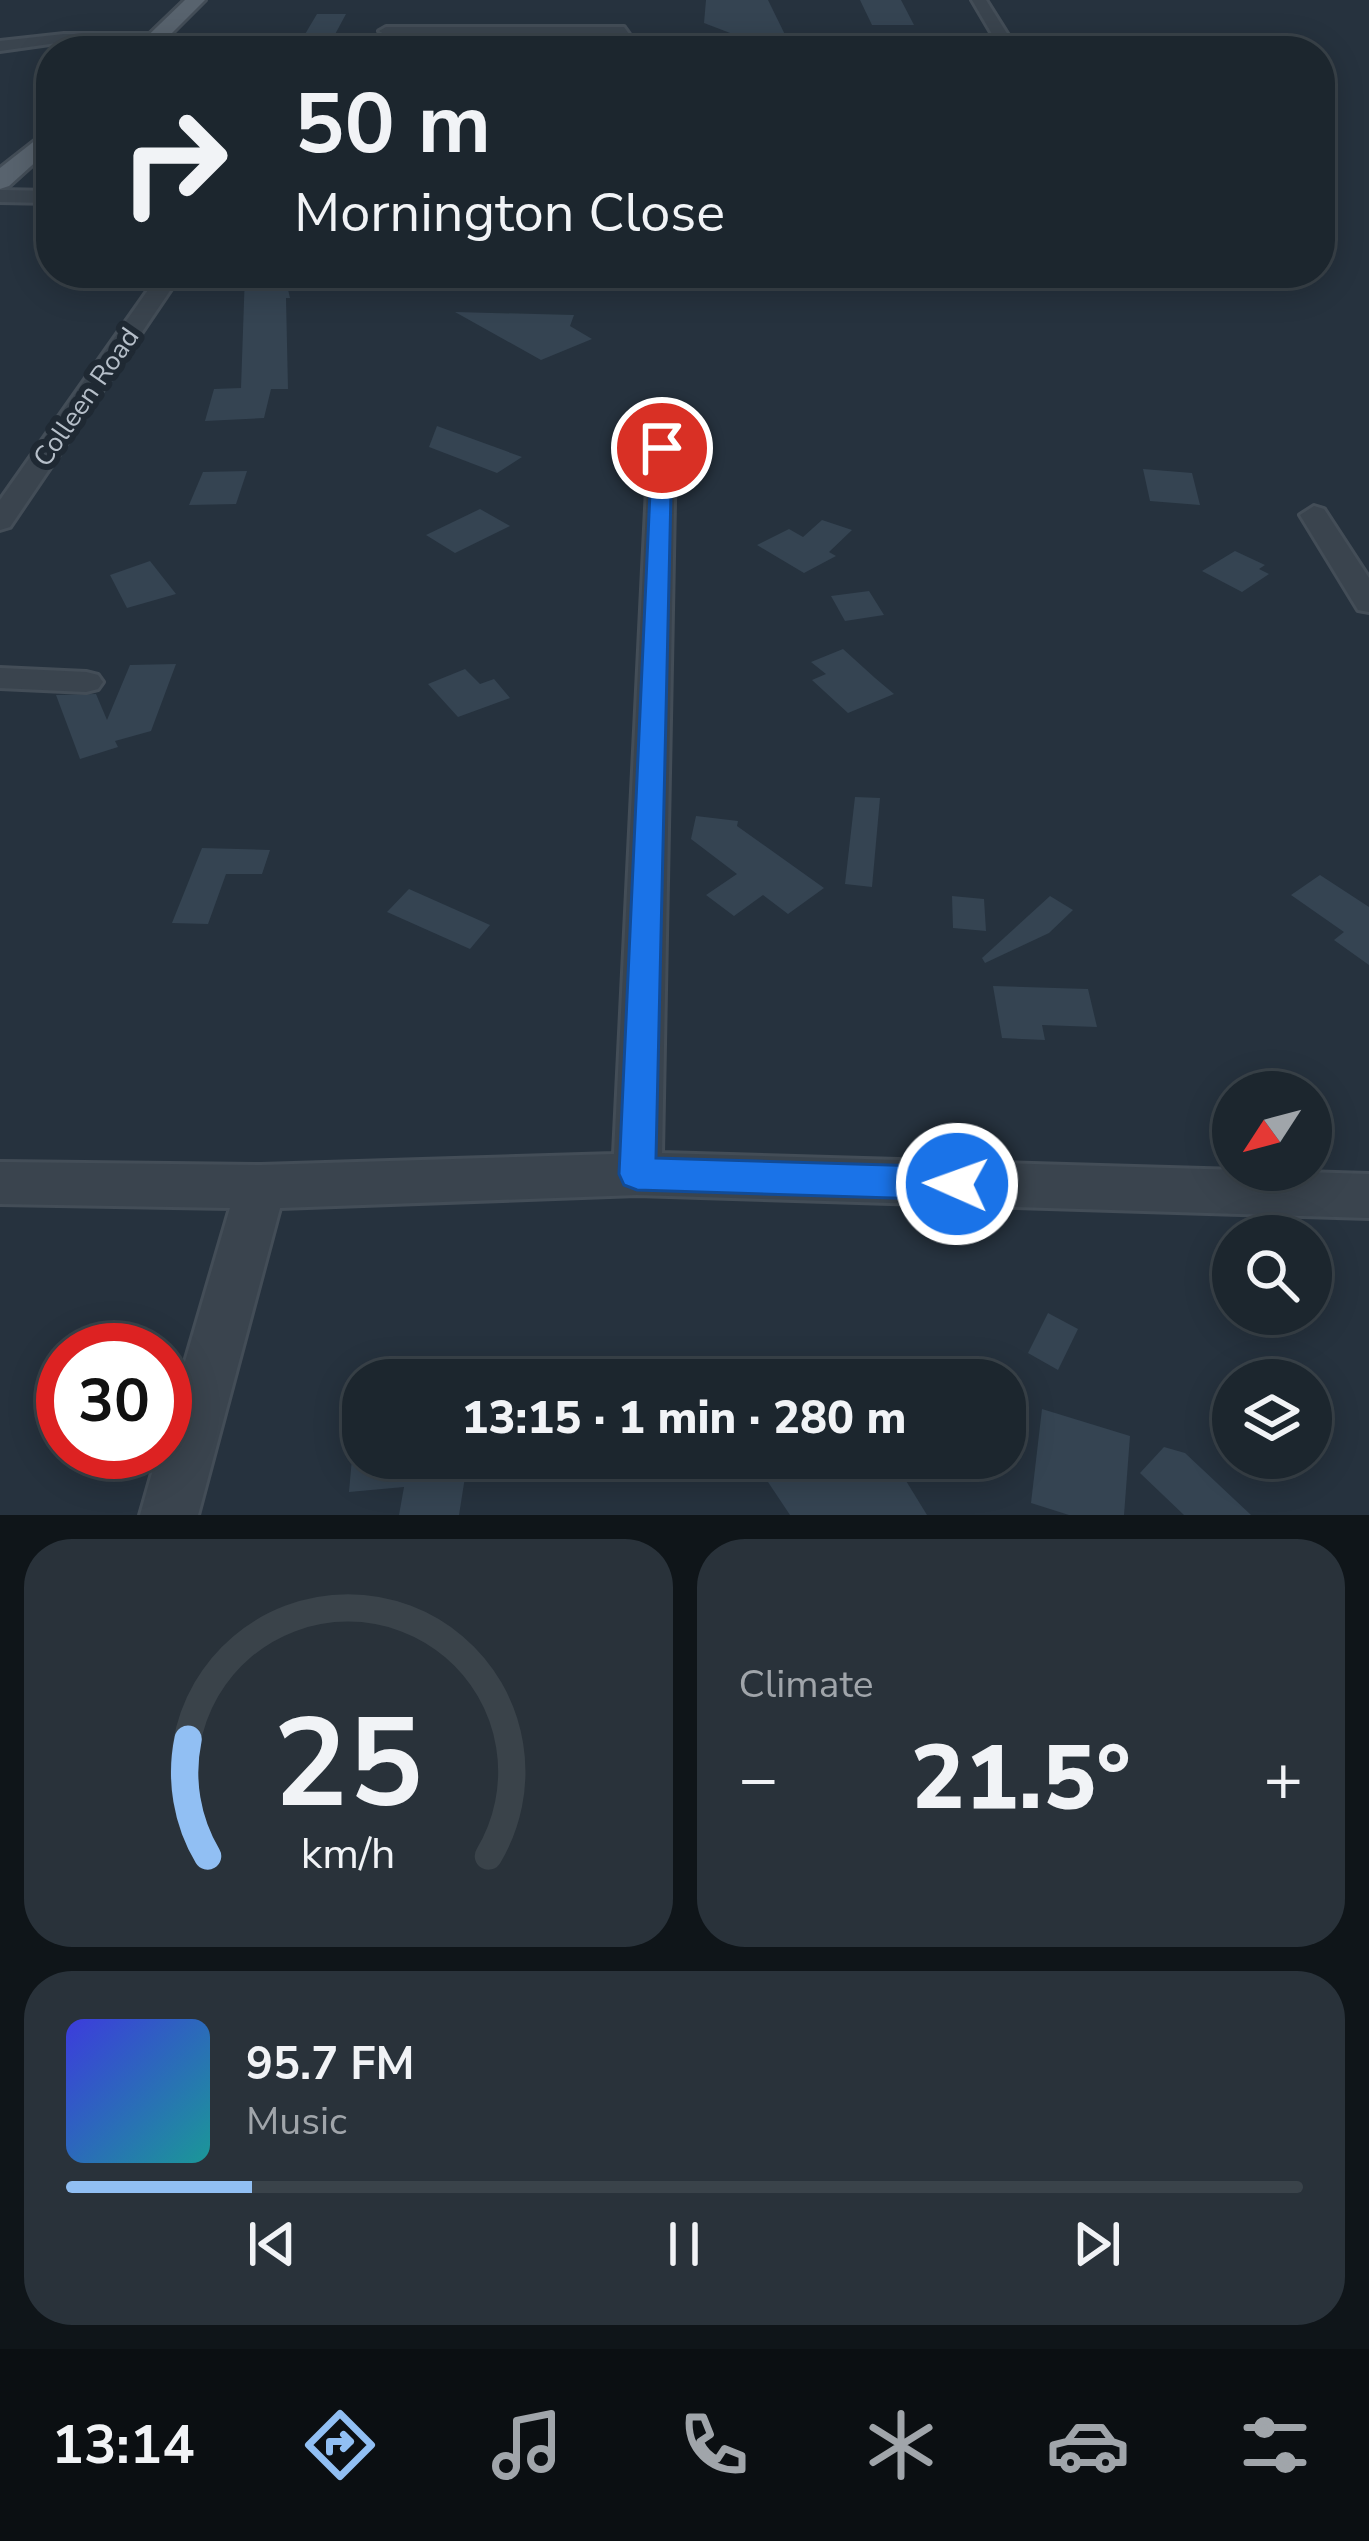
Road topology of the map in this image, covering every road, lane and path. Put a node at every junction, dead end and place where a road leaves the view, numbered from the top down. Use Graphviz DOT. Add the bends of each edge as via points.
graph roads {
  1 [pos="196,0"];
  2 [pos="979,0"];
  3 [pos="386,31"];
  4 [pos="158,36"];
  5 [pos="623,36"];
  6 [pos="1001,36"];
  7 [pos="36,42"];
  8 [pos="0,46"];
  9 [pos="36,148"];
  10 [pos="0,182"];
  11 [pos="0,196"];
  12 [pos="36,197"];
  13 [pos="161,288"];
  14 [pos="662,448"];
  15 [pos="1314,515"];
  16 [pos="0,520"];
  17 [pos="1369,603"];
  18 [pos="0,678"];
  19 [pos="86,682"];
  20 [pos="637,1174"];
  21 [pos="0,1183"];
  22 [pos="261,1187"];
  23 [pos="1369,1196"];
  24 [pos="169,1515"];
  1 -- 4 [label="main road"];
  2 -- 6 [label="street"];
  3 -- 5 [label="street" via="625,23"];
  7 -- 8 [label="street"];
  9 -- 10 [label="main road"];
  11 -- 12 [label="street"];
  13 -- 16 [label="street, Colleen Road"];
  14 -- 20 [label="street"];
  15 -- 17 [label="street"];
  18 -- 19 [label="street"];
  20 -- 22 [label="street"];
  20 -- 23 [label="street"];
  21 -- 22 [label="street"];
  22 -- 24 [label="street"];
}
